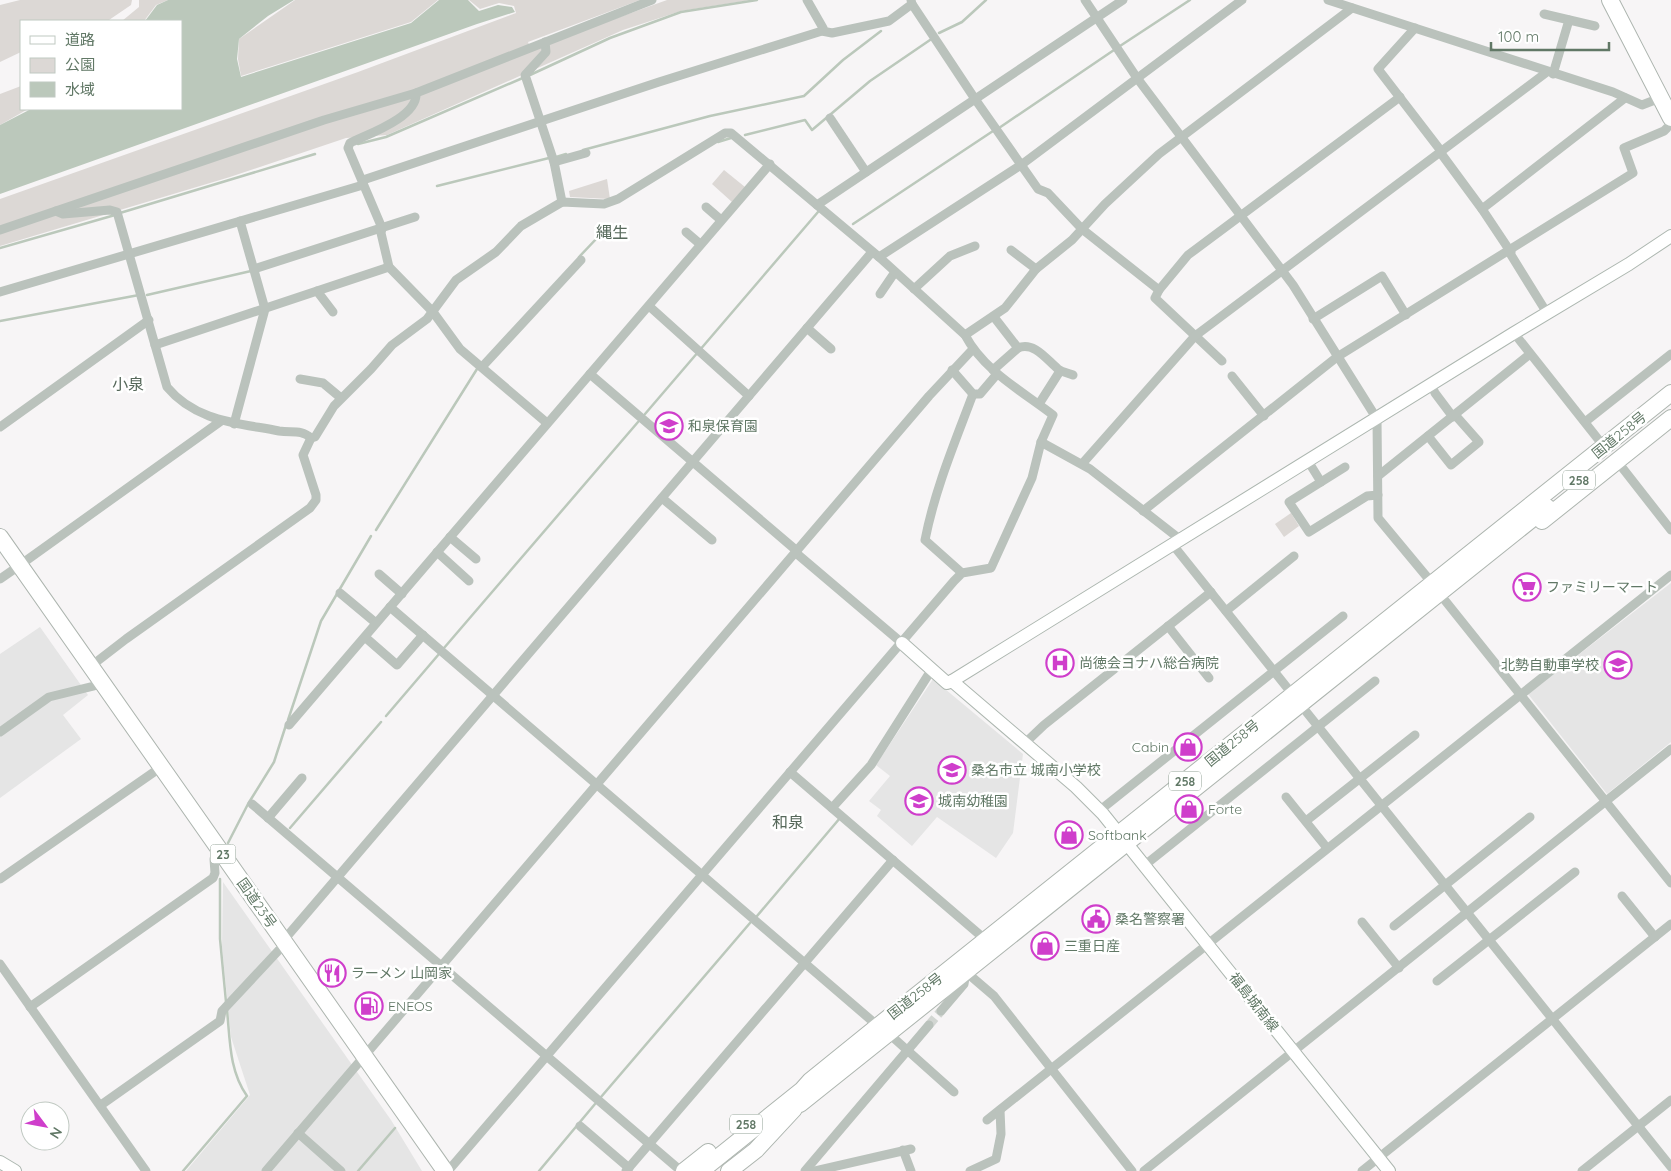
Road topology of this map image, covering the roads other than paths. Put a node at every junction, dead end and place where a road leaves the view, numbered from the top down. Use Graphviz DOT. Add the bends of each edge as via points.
graph roads {
  1 [pos="652,0"];
  2 [pos="807,0"];
  3 [pos="1085,0"];
  4 [pos="1124,0"];
  5 [pos="1242,0"];
  6 [pos="1328,0"];
  7 [pos="1610,0"];
  8 [pos="912,2"];
  9 [pos="1352,8"];
  10 [pos="1544,14"];
  11 [pos="1097,18"];
  12 [pos="1569,20"];
  13 [pos="1595,26"];
  14 [pos="1415,28"];
  15 [pos="822,31"];
  16 [pos="545,42"];
  17 [pos="1550,73"];
  18 [pos="1137,78"];
  19 [pos="416,93"];
  20 [pos="1400,97"];
  21 [pos="1625,98"];
  22 [pos="1660,98"];
  23 [pos="975,99"];
  24 [pos="830,118"];
  25 [pos="540,122"];
  26 [pos="1669,123"];
  27 [pos="1181,136"];
  28 [pos="1440,152"];
  29 [pos="586,153"];
  30 [pos="554,162"];
  31 [pos="770,164"];
  32 [pos="1021,165"];
  33 [pos="866,172"];
  34 [pos="363,182"];
  35 [pos="562,202"];
  36 [pos="817,205"];
  37 [pos="706,207"];
  38 [pos="1482,209"];
  39 [pos="56,211"];
  40 [pos="1241,216"];
  41 [pos="416,217"];
  42 [pos="721,220"];
  43 [pos="240,221"];
  44 [pos="382,228"];
  45 [pos="1082,228"];
  46 [pos="0,230"];
  47 [pos="686,232"];
  48 [pos="1671,236"];
  49 [pos="700,244"];
  50 [pos="975,246"];
  51 [pos="1011,250"];
  52 [pos="1509,250"];
  53 [pos="131,254"];
  54 [pos="875,254"];
  55 [pos="581,260"];
  56 [pos="389,267"];
  57 [pos="254,269"];
  58 [pos="1036,269"];
  59 [pos="1281,270"];
  60 [pos="895,272"];
  61 [pos="914,289"];
  62 [pos="1159,290"];
  63 [pos="317,291"];
  64 [pos="0,292"];
  65 [pos="880,294"];
  66 [pos="649,306"];
  67 [pos="265,309"];
  68 [pos="333,312"];
  69 [pos="433,312"];
  70 [pos="1547,313"];
  71 [pos="1406,315"];
  72 [pos="994,317"];
  73 [pos="1314,318"];
  74 [pos="150,320"];
  75 [pos="807,328"];
  76 [pos="1514,332"];
  77 [pos="965,335"];
  78 [pos="1195,336"];
  79 [pos="156,345"];
  80 [pos="1018,348"];
  81 [pos="831,349"];
  82 [pos="973,350"];
  83 [pos="1530,354"];
  84 [pos="1671,354"];
  85 [pos="1338,357"];
  86 [pos="1222,361"];
  87 [pos="482,367"];
  88 [pos="952,370"];
  89 [pos="1060,371"];
  90 [pos="995,372"];
  91 [pos="590,374"];
  92 [pos="1073,375"];
  93 [pos="1232,376"];
  94 [pos="300,379"];
  95 [pos="1671,381"];
  96 [pos="1432,384"];
  97 [pos="1671,393"];
  98 [pos="973,394"];
  99 [pos="749,396"];
  100 [pos="341,398"];
  101 [pos="1039,404"];
  102 [pos="1671,406"];
  103 [pos="1264,416"];
  104 [pos="1455,416"];
  105 [pos="1377,418"];
  106 [pos="1671,418"];
  107 [pos="221,421"];
  108 [pos="1585,422"];
  109 [pos="548,423"];
  110 [pos="234,424"];
  111 [pos="0,426"];
  112 [pos="1428,436"];
  113 [pos="311,438"];
  114 [pos="1598,439"];
  115 [pos="1042,442"];
  116 [pos="1308,461"];
  117 [pos="1617,461"];
  118 [pos="693,462"];
  119 [pos="1082,464"];
  120 [pos="1346,467"];
  121 [pos="1378,476"];
  122 [pos="1321,482"];
  123 [pos="1378,495"];
  124 [pos="662,498"];
  125 [pos="1143,511"];
  126 [pos="1509,524"];
  127 [pos="1671,530"];
  128 [pos="0,536"];
  129 [pos="450,537"];
  130 [pos="712,540"];
  131 [pos="1177,542"];
  132 [pos="0,552"];
  133 [pos="437,552"];
  134 [pos="796,552"];
  135 [pos="1294,556"];
  136 [pos="1489,556"];
  137 [pos="476,559"];
  138 [pos="11,572"];
  139 [pos="962,573"];
  140 [pos="379,574"];
  141 [pos="1671,575"];
  142 [pos="469,582"];
  143 [pos="1435,588"];
  144 [pos="1211,592"];
  145 [pos="340,593"];
  146 [pos="402,594"];
  147 [pos="390,607"];
  148 [pos="1226,611"];
  149 [pos="1343,616"];
  150 [pos="376,623"];
  151 [pos="1168,626"];
  152 [pos="423,635"];
  153 [pos="366,638"];
  154 [pos="902,643"];
  155 [pos="91,666"];
  156 [pos="932,669"];
  157 [pos="1274,671"];
  158 [pos="1209,678"];
  159 [pos="952,681"];
  160 [pos="1374,681"];
  161 [pos="94,686"];
  162 [pos="493,695"];
  163 [pos="1520,696"];
  164 [pos="1296,699"];
  165 [pos="290,725"];
  166 [pos="1318,726"];
  167 [pos="0,732"];
  168 [pos="1415,736"];
  169 [pos="1024,744"];
  170 [pos="1671,749"];
  171 [pos="154,772"];
  172 [pos="790,772"];
  173 [pos="302,778"];
  174 [pos="1359,778"];
  175 [pos="597,785"];
  176 [pos="1286,797"];
  177 [pos="1605,802"];
  178 [pos="252,804"];
  179 [pos="1381,806"];
  180 [pos="832,808"];
  181 [pos="1100,811"];
  182 [pos="1530,817"];
  183 [pos="268,818"];
  184 [pos="1306,821"];
  185 [pos="1124,838"];
  186 [pos="1328,848"];
  187 [pos="214,859"];
  188 [pos="894,860"];
  189 [pos="1145,865"];
  190 [pos="1575,872"];
  191 [pos="702,875"];
  192 [pos="338,877"];
  193 [pos="0,879"];
  194 [pos="1671,883"];
  195 [pos="1445,885"];
  196 [pos="1622,896"];
  197 [pos="1467,913"];
  198 [pos="1362,922"];
  199 [pos="1671,924"];
  200 [pos="1394,926"];
  201 [pos="1655,937"];
  202 [pos="1489,940"];
  203 [pos="987,941"];
  204 [pos="1208,944"];
  205 [pos="281,945"];
  206 [pos="805,963"];
  207 [pos="0,964"];
  208 [pos="441,966"];
  209 [pos="1398,968"];
  210 [pos="966,972"];
  211 [pos="1437,981"];
  212 [pos="30,1007"];
  213 [pos="941,1011"];
  214 [pos="1552,1019"];
  215 [pos="929,1025"];
  216 [pos="883,1029"];
  217 [pos="908,1051"];
  218 [pos="1293,1051"];
  219 [pos="547,1057"];
  220 [pos="362,1059"];
  221 [pos="1050,1070"];
  222 [pos="810,1081"];
  223 [pos="954,1092"];
  224 [pos="1671,1100"];
  225 [pos="101,1105"];
  226 [pos="794,1109"];
  227 [pos="1000,1110"];
  228 [pos="987,1120"];
  229 [pos="580,1126"];
  230 [pos="1638,1126"];
  231 [pos="298,1133"];
  232 [pos="649,1144"];
  233 [pos="1378,1158"];
  234 [pos="0,1162"];
  235 [pos="1671,1167"];
  236 [pos="628,1169"];
  237 [pos="15,1171"];
  238 [pos="146,1171"];
  239 [pos="266,1171"];
  240 [pos="341,1171"];
  241 [pos="431,1171"];
  242 [pos="447,1171"];
  243 [pos="682,1171"];
  244 [pos="701,1171"];
  245 [pos="714,1171"];
  246 [pos="729,1171"];
  247 [pos="805,1171"];
  248 [pos="815,1171"];
  249 [pos="911,1171"];
  250 [pos="970,1171"];
  251 [pos="1132,1171"];
  252 [pos="1144,1171"];
  253 [pos="1362,1171"];
  254 [pos="1389,1171"];
  255 [pos="1582,1171"];
  1 -- 16 [label="street"];
  2 -- 15 [label="street"];
  3 -- 11 [label="street"];
  4 -- 11 [label="street"];
  5 -- 18 [label="street"];
  6 -- 9 [label="street"];
  7 -- 22 [label="highway"];
  8 -- 15 [label="street" via="889,21 832,33"];
  8 -- 23 [label="street"];
  9 -- 14 [label="street"];
  9 -- 27 [label="street"];
  10 -- 12 [label="street"];
  11 -- 18 [label="street"];
  11 -- 23 [label="street"];
  12 -- 13 [label="street"];
  12 -- 17 [label="street"];
  14 -- 17 [label="street"];
  14 -- 20 [label="street" via="1378,70"];
  15 -- 25 [label="street"];
  16 -- 19 [label="street"];
  16 -- 25 [label="street" via="546,52 526,78"];
  17 -- 21 [label="street"];
  17 -- 28 [label="street"];
  18 -- 27 [label="street"];
  18 -- 32 [label="street"];
  19 -- 34 [label="street" via="408,112 350,143 348,148"];
  19 -- 39 [label="street" via="324,120"];
  20 -- 28 [label="street"];
  20 -- 40 [label="street"];
  21 -- 22 [label="street" via="1642,104"];
  21 -- 38 [label="street"];
  22 -- 26 [label="highway"];
  23 -- 32 [label="street"];
  23 -- 33 [label="street"];
  24 -- 33 [label="street"];
  25 -- 30 [label="street"];
  25 -- 34 [label="street"];
  26 -- 52 [label="street" via="1664,131 1624,148 1633,173"];
  27 -- 40 [label="street"];
  27 -- 45 [label="street"];
  28 -- 38 [label="street"];
  28 -- 59 [label="street"];
  29 -- 30 [label="street"];
  30 -- 35 [label="street"];
  31 -- 35 [label="street" via="730,132 618,199 604,204"];
  31 -- 36 [label="street"];
  31 -- 42 [label="street"];
  32 -- 45 [label="street" via="1038,190 1048,193"];
  32 -- 54 [label="street"];
  33 -- 36 [label="street"];
  34 -- 43 [label="street"];
  34 -- 44 [label="street"];
  35 -- 69 [label="street" via="530,218 496,252 456,280"];
  36 -- 54 [label="street"];
  37 -- 42 [label="street"];
  38 -- 52 [label="street"];
  39 -- 46 [label="street"];
  39 -- 53 [label="street" via="63,214 110,210 118,213"];
  40 -- 59 [label="street"];
  40 -- 62 [label="street" via="1188,255"];
  41 -- 44 [label="street"];
  42 -- 49 [label="street"];
  43 -- 53 [label="street"];
  43 -- 57 [label="street"];
  44 -- 56 [label="street"];
  44 -- 57 [label="street"];
  45 -- 58 [label="street"];
  45 -- 62 [label="street"];
  47 -- 49 [label="street"];
  48 -- 70 [label="street"];
  49 -- 66 [label="street"];
  50 -- 61 [label="street" via="950,256"];
  51 -- 58 [label="street"];
  52 -- 70 [label="street"];
  52 -- 71 [label="street"];
  53 -- 64 [label="street"];
  53 -- 74 [label="street"];
  54 -- 60 [label="street"];
  54 -- 75 [label="street"];
  55 -- 87 [label="street"];
  56 -- 63 [label="street"];
  56 -- 69 [label="street"];
  57 -- 67 [label="street"];
  58 -- 72 [label="street" via="1013,300"];
  59 -- 73 [label="street"];
  59 -- 78 [label="street"];
  60 -- 61 [label="street"];
  60 -- 65 [label="street"];
  61 -- 77 [label="street"];
  62 -- 78 [label="street" via="1155,298"];
  63 -- 67 [label="street"];
  63 -- 68 [label="street"];
  66 -- 91 [label="street"];
  66 -- 99 [label="street"];
  67 -- 79 [label="street"];
  67 -- 110 [label="street"];
  69 -- 87 [label="street" via="460,348"];
  69 -- 100 [label="street" via="422,324 392,344 372,369"];
  70 -- 76 [label="street"];
  71 -- 73 [label="street" via="1382,276"];
  71 -- 85 [label="street"];
  72 -- 77 [label="street"];
  72 -- 80 [label="street"];
  73 -- 85 [label="street"];
  74 -- 79 [label="street"];
  74 -- 111 [label="street"];
  75 -- 81 [label="street"];
  75 -- 99 [label="street"];
  76 -- 83 [label="street"];
  76 -- 96 [label="street"];
  77 -- 82 [label="street"];
  78 -- 86 [label="street"];
  78 -- 119 [label="street"];
  79 -- 107 [label="street" via="164,379 173,394 197,411"];
  80 -- 89 [label="street" via="1038,350"];
  80 -- 90 [label="street"];
  82 -- 88 [label="street"];
  82 -- 90 [label="street"];
  83 -- 104 [label="street"];
  83 -- 108 [label="street"];
  84 -- 108 [label="street"];
  85 -- 103 [label="street"];
  85 -- 105 [label="street"];
  87 -- 109 [label="street"];
  88 -- 98 [label="street"];
  88 -- 134 [label="street"];
  89 -- 92 [label="street"];
  89 -- 101 [label="street"];
  90 -- 98 [label="street" via="980,394"];
  90 -- 101 [label="street"];
  91 -- 109 [label="street"];
  91 -- 118 [label="street"];
  93 -- 103 [label="street"];
  94 -- 100 [label="street" via="323,383"];
  95 -- 114 [label="highway"];
  96 -- 104 [label="street" via="1434,393"];
  96 -- 105 [label="street"];
  97 -- 126 [label="highway, 国道258号 / 258"];
  98 -- 139 [label="street" via="950,450 932,506 926,540"];
  99 -- 118 [label="street"];
  100 -- 113 [label="street" via="315,437"];
  101 -- 115 [label="street" via="1053,415"];
  102 -- 136 [label="highway, 国道258号 / 258"];
  103 -- 125 [label="street"];
  104 -- 112 [label="street"];
  104 -- 112 [label="street" via="1479,442 1451,464"];
  105 -- 116 [label="street"];
  105 -- 121 [label="street"];
  106 -- 117 [label="highway"];
  107 -- 110 [label="street"];
  107 -- 138 [label="street"];
  108 -- 114 [label="street"];
  109 -- 129 [label="street"];
  110 -- 113 [label="street" via="298,431"];
  112 -- 121 [label="street"];
  113 -- 155 [label="street" via="303,455 316,495 314,505"];
  114 -- 126 [label="highway" via="1524,500"];
  115 -- 119 [label="street"];
  115 -- 139 [label="street" via="1032,478 991,568"];
  116 -- 122 [label="street"];
  116 -- 131 [label="street"];
  117 -- 127 [label="street"];
  117 -- 136 [label="highway" via="1519,540"];
  118 -- 124 [label="street"];
  118 -- 134 [label="street"];
  119 -- 125 [label="street"];
  120 -- 122 [label="street"];
  121 -- 123 [label="street"];
  122 -- 123 [label="street" via="1289,502 1309,532 1367,496"];
  123 -- 143 [label="street" via="1378,518"];
  124 -- 130 [label="street"];
  124 -- 162 [label="street"];
  125 -- 131 [label="street"];
  126 -- 143 [label="highway, 国道258号 / 258"];
  128 -- 138 [label="highway, 国道23号 / 23"];
  129 -- 133 [label="street"];
  129 -- 137 [label="street"];
  131 -- 144 [label="street"];
  131 -- 159 [label="street"];
  132 -- 138 [label="highway, 国道23号 / 23"];
  133 -- 142 [label="street"];
  133 -- 146 [label="street"];
  134 -- 154 [label="street"];
  134 -- 175 [label="street"];
  135 -- 148 [label="street"];
  136 -- 143 [label="highway, 国道258号 / 258"];
  138 -- 155 [label="highway, 国道23号 / 23"];
  138 -- 161 [label="highway, 国道23号 / 23"];
  139 -- 154 [label="street"];
  140 -- 146 [label="street"];
  141 -- 163 [label="street"];
  143 -- 163 [label="street"];
  143 -- 164 [label="highway, 国道258号 / 258"];
  144 -- 148 [label="street"];
  144 -- 151 [label="street"];
  145 -- 150 [label="street"];
  146 -- 147 [label="street"];
  147 -- 150 [label="street"];
  147 -- 152 [label="street"];
  148 -- 157 [label="street"];
  149 -- 157 [label="street"];
  150 -- 153 [label="street"];
  151 -- 158 [label="street"];
  151 -- 169 [label="street" via="1044,724"];
  152 -- 153 [label="street" via="397,665"];
  152 -- 162 [label="street"];
  153 -- 165 [label="street"];
  154 -- 156 [label="street"];
  154 -- 172 [label="street"];
  155 -- 205 [label="highway, 国道23号 / 23"];
  156 -- 159 [label="street, 福島城南線" via="947,683"];
  156 -- 180 [label="street" via="871,765"];
  157 -- 164 [label="street"];
  157 -- 181 [label="street"];
  159 -- 169 [label="street, 福島城南線"];
  160 -- 166 [label="street"];
  161 -- 167 [label="street" via="49,696"];
  161 -- 171 [label="highway, 国道23号 / 23"];
  162 -- 175 [label="street"];
  162 -- 192 [label="street"];
  163 -- 177 [label="street"];
  163 -- 179 [label="street"];
  164 -- 166 [label="street"];
  164 -- 185 [label="highway, 国道258号 / 258"];
  166 -- 174 [label="street"];
  166 -- 189 [label="street"];
  168 -- 174 [label="street"];
  169 -- 181 [label="street, 福島城南線"];
  170 -- 177 [label="street"];
  171 -- 187 [label="highway, 国道23号 / 23"];
  171 -- 193 [label="street"];
  172 -- 180 [label="street"];
  172 -- 191 [label="street"];
  173 -- 183 [label="street"];
  174 -- 179 [label="street"];
  174 -- 184 [label="street"];
  175 -- 191 [label="street"];
  175 -- 208 [label="street"];
  176 -- 184 [label="street"];
  177 -- 194 [label="street"];
  177 -- 197 [label="street"];
  178 -- 183 [label="street"];
  179 -- 186 [label="street"];
  179 -- 195 [label="street"];
  180 -- 188 [label="street"];
  181 -- 185 [label="street, 福島城南線"];
  182 -- 195 [label="street"];
  183 -- 192 [label="street"];
  184 -- 186 [label="street"];
  185 -- 189 [label="street, 福島城南線"];
  185 -- 203 [label="highway, 国道258号 / 258"];
  185 -- 210 [label="highway, 国道258号 / 258"];
  186 -- 204 [label="street"];
  187 -- 205 [label="highway, 国道23号 / 23"];
  187 -- 212 [label="street" via="213,878"];
  188 -- 203 [label="street"];
  188 -- 206 [label="street"];
  189 -- 204 [label="street, 福島城南線"];
  190 -- 202 [label="street"];
  191 -- 206 [label="street"];
  191 -- 219 [label="street"];
  192 -- 205 [label="street"];
  192 -- 208 [label="street"];
  195 -- 197 [label="street"];
  195 -- 200 [label="street"];
  196 -- 201 [label="street"];
  197 -- 202 [label="street"];
  197 -- 209 [label="street"];
  198 -- 209 [label="street"];
  199 -- 201 [label="street"];
  201 -- 214 [label="street"];
  202 -- 211 [label="street"];
  202 -- 214 [label="street"];
  203 -- 216 [label="highway, 国道258号 / 258"];
  204 -- 218 [label="street, 福島城南線"];
  204 -- 221 [label="street"];
  205 -- 220 [label="highway, 国道23号 / 23"];
  205 -- 225 [label="street" via="226,1007 220,1021"];
  206 -- 216 [label="street"];
  206 -- 232 [label="street"];
  207 -- 212 [label="street"];
  208 -- 219 [label="street"];
  208 -- 220 [label="street"];
  209 -- 218 [label="street"];
  210 -- 213 [label="street" via="964,984"];
  210 -- 216 [label="highway, 国道258号 / 258"];
  210 -- 221 [label="street" via="994,996"];
  212 -- 225 [label="street"];
  214 -- 230 [label="street"];
  214 -- 233 [label="street"];
  215 -- 217 [label="street"];
  216 -- 217 [label="street"];
  216 -- 222 [label="highway, 国道258号 / 258"];
  216 -- 226 [label="highway, 国道258号 / 258"];
  217 -- 223 [label="street"];
  217 -- 247 [label="street"];
  218 -- 233 [label="street, 福島城南線"];
  218 -- 252 [label="street"];
  219 -- 232 [label="street"];
  219 -- 242 [label="street"];
  220 -- 231 [label="street"];
  220 -- 241 [label="highway, 国道23号 / 23"];
  220 -- 242 [label="highway, 国道23号 / 23"];
  221 -- 227 [label="street"];
  221 -- 251 [label="street"];
  222 -- 243 [label="highway, 258"];
  222 -- 244 [label="highway, 国道258号 / 258"];
  224 -- 230 [label="street"];
  225 -- 238 [label="street"];
  226 -- 245 [label="highway, 国道258号 / 258"];
  226 -- 246 [label="highway, 258" via="756,1150"];
  227 -- 228 [label="street"];
  227 -- 250 [label="street" via="1001,1134 996,1159"];
  229 -- 236 [label="street"];
  230 -- 235 [label="street"];
  230 -- 255 [label="street"];
  231 -- 239 [label="street"];
  231 -- 240 [label="street"];
  232 -- 236 [label="street"];
  232 -- 243 [label="street"];
  233 -- 253 [label="street"];
  233 -- 254 [label="street, 福島城南線"];
  234 -- 237 [label="street"];
  248 -- 249 [label="street" via="907,1149"];
}
